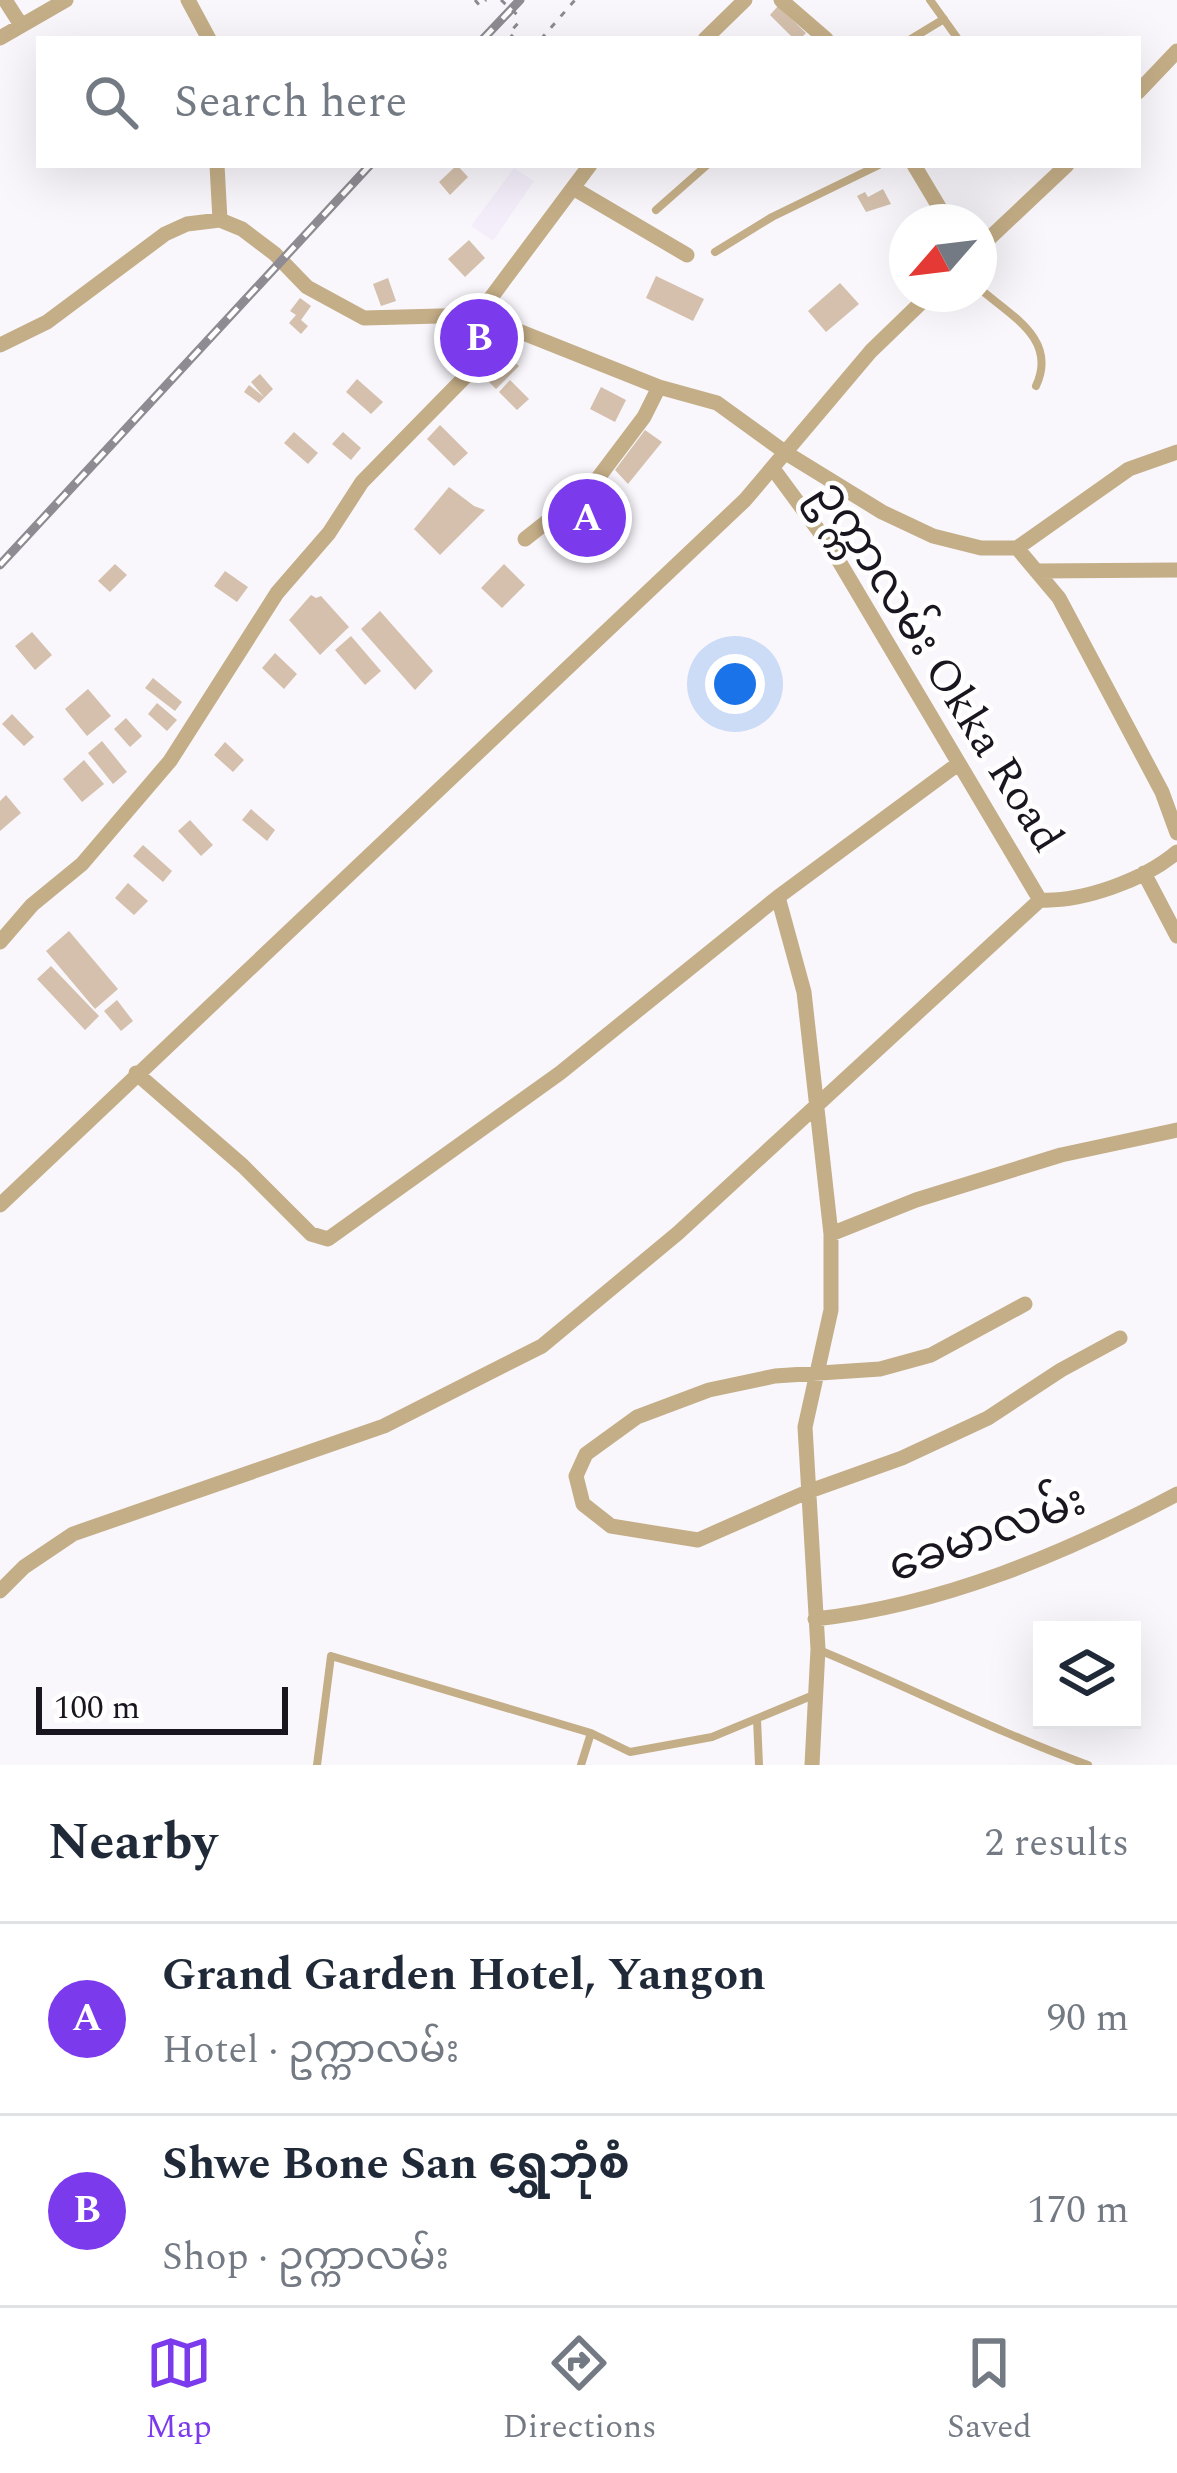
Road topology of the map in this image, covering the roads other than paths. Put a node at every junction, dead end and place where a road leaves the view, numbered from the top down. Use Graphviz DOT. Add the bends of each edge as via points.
graph roads {
  1 [pos="5,0"];
  2 [pos="66,0"];
  3 [pos="188,0"];
  4 [pos="745,0"];
  5 [pos="781,0"];
  6 [pos="930,0"];
  7 [pos="944,19"];
  8 [pos="21,25"];
  9 [pos="207,36"];
  10 [pos="708,36"];
  11 [pos="823,36"];
  12 [pos="916,36"];
  13 [pos="956,36"];
  14 [pos="0,38"];
  15 [pos="1177,51"];
  16 [pos="1141,89"];
  17 [pos="218,168"];
  18 [pos="588,168"];
  19 [pos="704,168"];
  20 [pos="873,168"];
  21 [pos="916,168"];
  22 [pos="1048,172"];
  23 [pos="573,188"];
  24 [pos="937,204"];
  25 [pos="656,210"];
  26 [pos="220,220"];
  27 [pos="997,228"];
  28 [pos="715,252"];
  29 [pos="687,255"];
  30 [pos="997,304"];
  31 [pos="911,312"];
  32 [pos="478,315"];
  33 [pos="512,329"];
  34 [pos="0,345"];
  35 [pos="1036,386"];
  36 [pos="659,387"];
  37 [pos="1177,452"];
  38 [pos="785,453"];
  39 [pos="774,470"];
  40 [pos="525,539"];
  41 [pos="1017,548"];
  42 [pos="1177,570"];
  43 [pos="1036,571"];
  44 [pos="958,764"];
  45 [pos="1169,789"];
  46 [pos="1177,833"];
  47 [pos="1177,853"];
  48 [pos="1144,872"];
  49 [pos="778,897"];
  50 [pos="1040,900"];
  51 [pos="1177,936"];
  52 [pos="0,942"];
  53 [pos="136,1073"];
  54 [pos="816,1109"];
  55 [pos="1177,1130"];
  56 [pos="0,1205"];
  57 [pos="831,1234"];
  58 [pos="1025,1304"];
  59 [pos="1120,1339"];
  60 [pos="816,1374"];
  61 [pos="807,1492"];
  62 [pos="1177,1494"];
  63 [pos="0,1591"];
  64 [pos="815,1619"];
  65 [pos="818,1649"];
  66 [pos="816,1694"];
  67 [pos="757,1718"];
  68 [pos="591,1733"];
  69 [pos="317,1765"];
  70 [pos="581,1765"];
  71 [pos="759,1765"];
  72 [pos="812,1765"];
  73 [pos="1088,1765"];
  1 -- 8 [label="street"];
  2 -- 8 [label="street"];
  3 -- 9 [label="street"];
  4 -- 10 [label="street"];
  5 -- 11 [label="street"];
  6 -- 7 [label="lane"];
  7 -- 12 [label="lane"];
  7 -- 13 [label="lane"];
  8 -- 14 [label="street"];
  15 -- 16 [label="street"];
  17 -- 26 [label="street"];
  18 -- 23 [label="street"];
  19 -- 25 [label="lane"];
  20 -- 28 [label="lane"];
  21 -- 24 [label="street"];
  22 -- 27 [label="street"];
  23 -- 29 [label="street"];
  23 -- 32 [label="street"];
  26 -- 32 [label="street" via="242,229 307,287 364,318"];
  26 -- 34 [label="street" via="165,234 47,322"];
  30 -- 35 [label="lane" via="1044,355"];
  31 -- 38 [label="street"];
  32 -- 33 [label="street"];
  33 -- 36 [label="street"];
  33 -- 52 [label="street" via="362,482 277,593 170,761 82,864"];
  36 -- 38 [label="street" via="717,403"];
  36 -- 40 [label="street" via="592,486"];
  37 -- 41 [label="street" via="1129,470"];
  38 -- 39 [label="street"];
  38 -- 41 [label="street" via="933,536"];
  39 -- 44 [label="street, ဥက္ကာလမ်း Okka Road" via="830,546"];
  39 -- 53 [label="street"];
  41 -- 43 [label="street"];
  42 -- 43 [label="street"];
  43 -- 45 [label="street"];
  44 -- 49 [label="street"];
  44 -- 50 [label="street, ဥက္ကာလမ်း Okka Road"];
  45 -- 46 [label="street"];
  47 -- 48 [label="street"];
  48 -- 50 [label="street" via="1060,901"];
  48 -- 51 [label="street"];
  49 -- 53 [label="street" via="560,1073 328,1239 311,1234"];
  49 -- 54 [label="street" via="804,992"];
  50 -- 54 [label="street"];
  53 -- 56 [label="street"];
  54 -- 57 [label="street"];
  54 -- 63 [label="street" via="542,1346 384,1426 73,1534"];
  55 -- 57 [label="street" via="1060,1155"];
  57 -- 60 [label="street" via="831,1310"];
  58 -- 60 [label="street" via="931,1355"];
  59 -- 61 [label="street" via="988,1418"];
  60 -- 61 [label="street" via="805,1427"];
  60 -- 61 [label="street" via="709,1390 637,1417 586,1454 576,1476 583,1504 611,1526 698,1540"];
  61 -- 64 [label="street"];
  62 -- 64 [label="street, ခေမာလမ်း" via="1003,1572 878,1612"];
  64 -- 65 [label="street"];
  65 -- 66 [label="street"];
  65 -- 73 [label="lane"];
  66 -- 67 [label="lane"];
  66 -- 72 [label="street"];
  67 -- 68 [label="lane" via="712,1737 630,1752"];
  67 -- 71 [label="lane"];
  68 -- 69 [label="lane" via="331,1656"];
  68 -- 70 [label="lane"];
}
